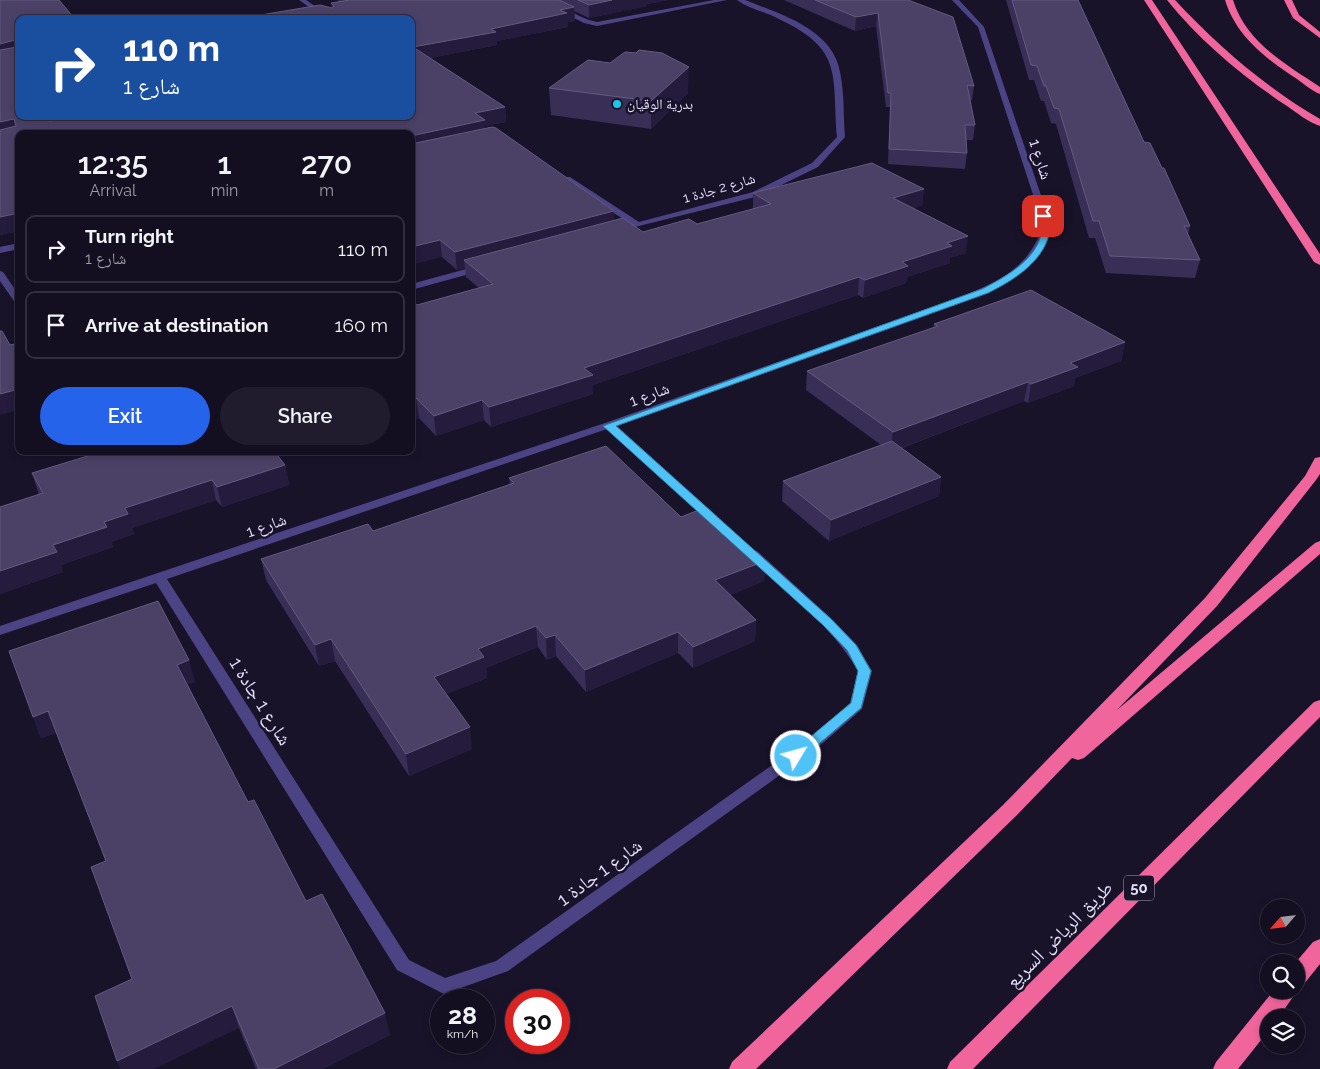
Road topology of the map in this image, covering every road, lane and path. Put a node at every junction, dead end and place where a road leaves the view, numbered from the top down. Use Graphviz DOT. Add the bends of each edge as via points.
graph roads {
  1 [pos="302,0"];
  2 [pos="540,0"];
  3 [pos="724,0"];
  4 [pos="740,0"];
  5 [pos="956,0"];
  6 [pos="1148,0"];
  7 [pos="1171,0"];
  8 [pos="1229,0"];
  9 [pos="1288,0"];
  10 [pos="313,7"];
  11 [pos="304,9"];
  12 [pos="324,15"];
  13 [pos="1320,36"];
  14 [pos="1320,91"];
  15 [pos="1320,122"];
  16 [pos="561,175"];
  17 [pos="638,225"];
  18 [pos="610,233"];
  19 [pos="15,247"];
  20 [pos="0,250"];
  21 [pos="1320,262"];
  22 [pos="487,266"];
  23 [pos="0,274"];
  24 [pos="415,286"];
  25 [pos="15,296"];
  26 [pos="608,426"];
  27 [pos="1320,461"];
  28 [pos="725,530"];
  29 [pos="740,543"];
  30 [pos="1320,546"];
  31 [pos="160,578"];
  32 [pos="0,631"];
  33 [pos="1320,706"];
  34 [pos="1010,810"];
  35 [pos="1320,948"];
  36 [pos="1305,967"];
  37 [pos="1280,999"];
  38 [pos="740,1069"];
  39 [pos="958,1069"];
  40 [pos="1224,1069"];
  1 -- 10 [label="street"];
  2 -- 3 [label="street" via="597,24"];
  4 -- 17 [label="street, شارع 2 جادة 1" via="792,22 821,43 834,62 841,137 815,165 756,194"];
  5 -- 26 [label="street, شارع 1" via="980,27 1047,226 1041,247 1034,257 1005,281 985,291"];
  6 -- 21 [label="highway"];
  7 -- 15 [label="highway" via="1205,38 1242,71"];
  8 -- 14 [label="highway" via="1232,12 1252,39 1282,67"];
  9 -- 13 [label="highway" via="1296,16"];
  10 -- 11 [label="street"];
  10 -- 12 [label="street"];
  16 -- 17 [label="street"];
  17 -- 18 [label="street, شارع 2 جادة 1"];
  19 -- 20 [label="street"];
  22 -- 24 [label="street"];
  23 -- 25 [label="street"];
  26 -- 28 [label="street"];
  26 -- 31 [label="street, شارع 1"];
  27 -- 34 [label="highway" via="1311,477 1211,602"];
  29 -- 31 [label="street, شارع 1 جادة 1" via="852,648 864,671 857,705 811,745 502,966 444,986 404,965"];
  30 -- 34 [label="highway"];
  31 -- 32 [label="street, شارع 1"];
  33 -- 39 [label="highway, طريق الرياض السريع / 50"];
  34 -- 38 [label="highway"];
  35 -- 36 [label="highway"];
  37 -- 40 [label="highway"];
}
